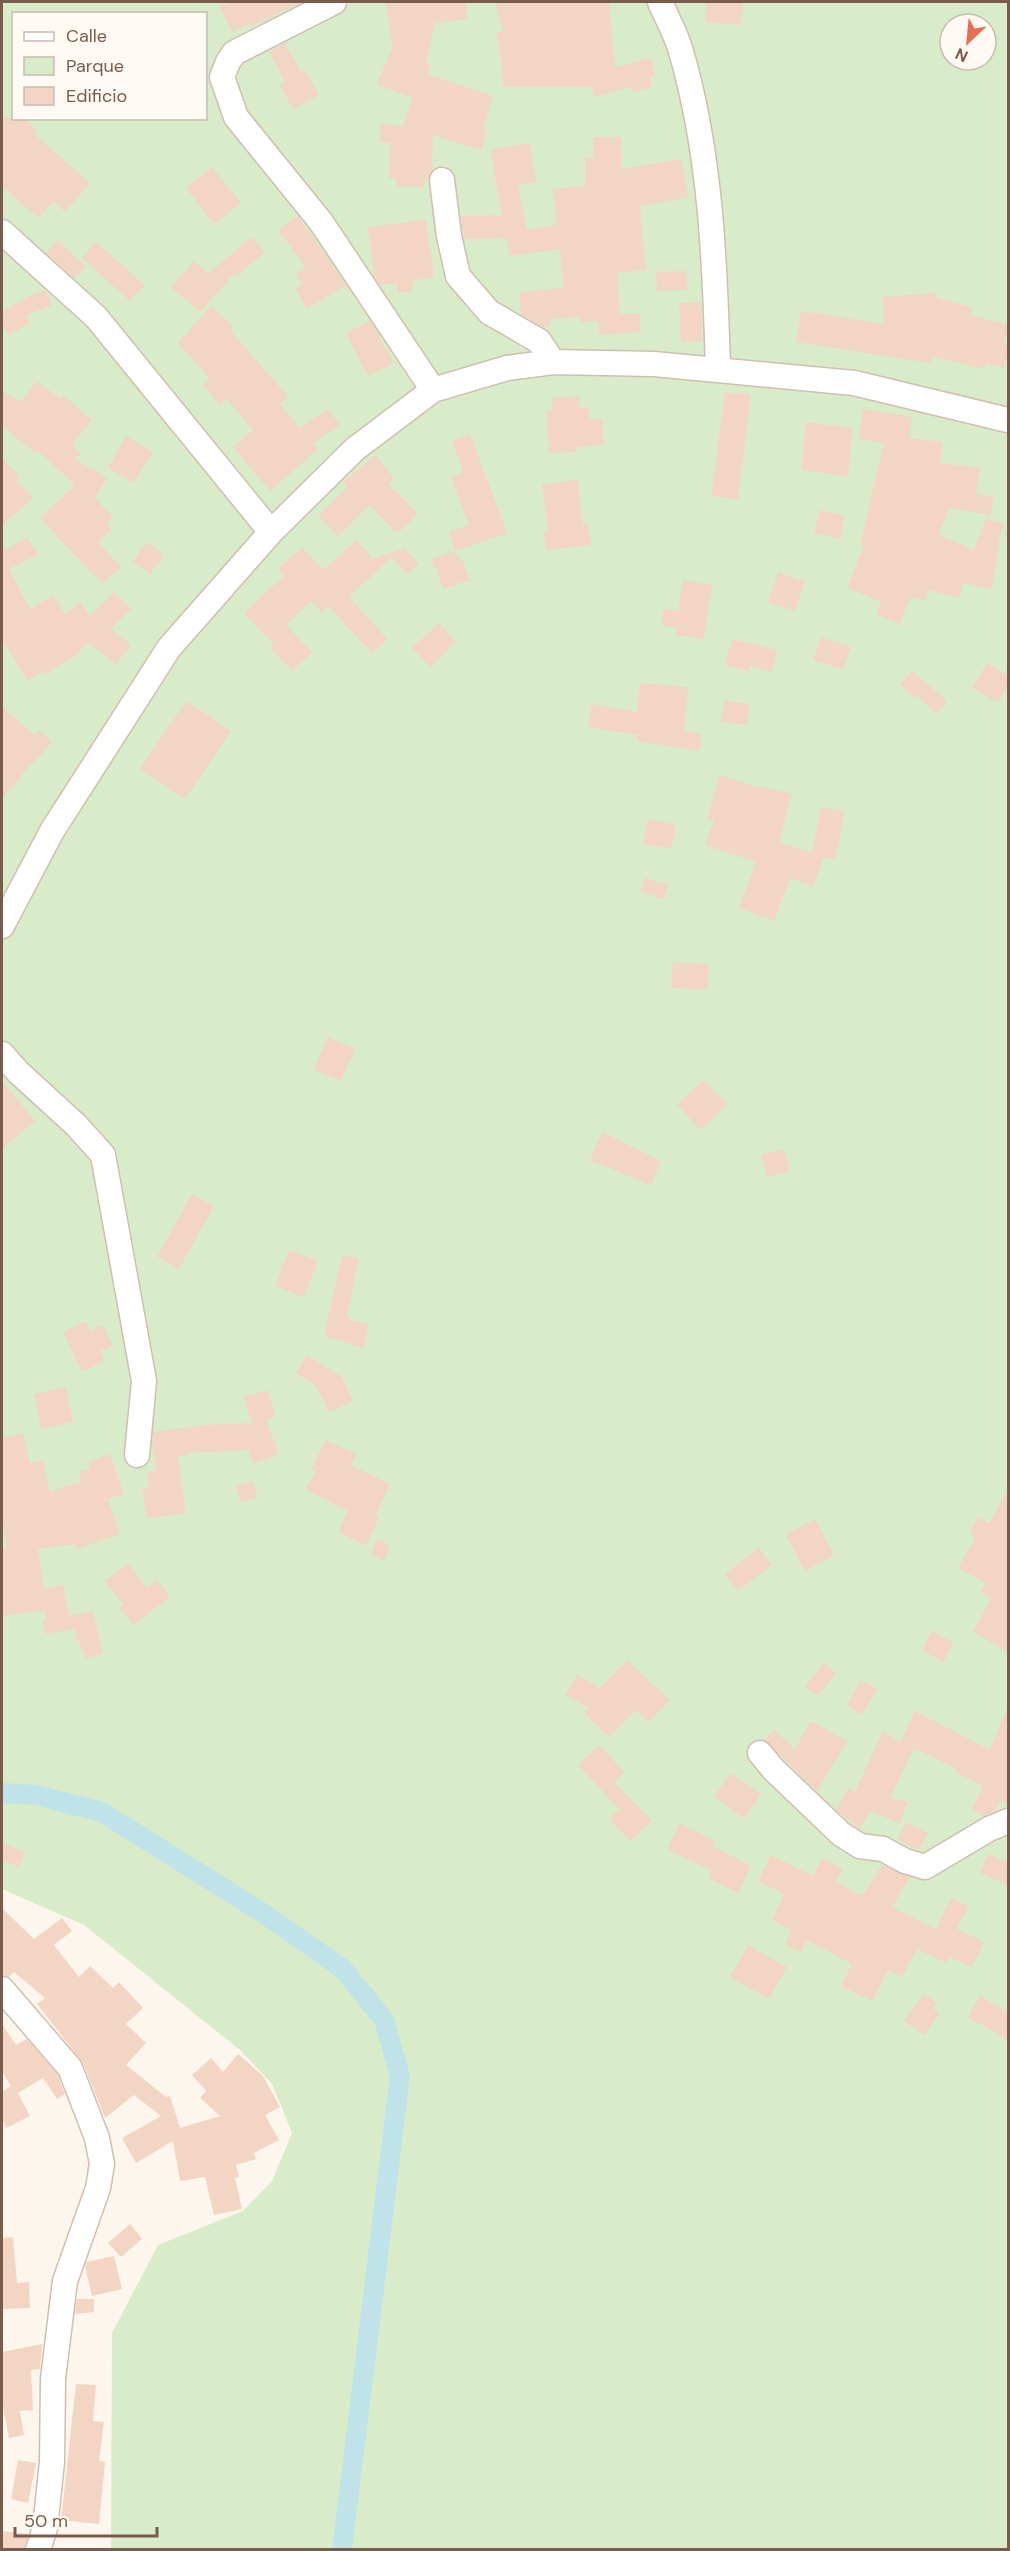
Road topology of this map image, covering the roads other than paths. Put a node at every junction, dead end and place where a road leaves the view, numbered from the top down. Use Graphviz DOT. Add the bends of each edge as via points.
graph roads {
  1 [pos="334,2"];
  2 [pos="660,2"];
  3 [pos="442,180"];
  4 [pos="2,232"];
  5 [pos="553,362"];
  6 [pos="718,370"];
  7 [pos="433,390"];
  8 [pos="1008,420"];
  9 [pos="271,532"];
  10 [pos="2,926"];
  11 [pos="2,1054"];
  12 [pos="137,1455"];
  13 [pos="760,1753"];
  14 [pos="1008,1821"];
  15 [pos="5,2000"];
  16 [pos="38,2550"];
  1 -- 7 [label="street" via="234,53 222,77 236,117 321,222"];
  2 -- 6 [label="street" via="680,46 698,125 714,243"];
  3 -- 5 [label="street" via="458,276 489,312 539,341"];
  4 -- 9 [label="street" via="96,317"];
  5 -- 6 [label="street"];
  5 -- 7 [label="street" via="507,368"];
  6 -- 8 [label="street" via="854,383"];
  7 -- 9 [label="street" via="355,449"];
  9 -- 10 [label="street" via="169,648 52,831"];
  11 -- 12 [label="street" via="103,1155 144,1381"];
  13 -- 14 [label="street" via="841,1834 860,1846 883,1849 904,1861 926,1867"];
  15 -- 16 [label="street" via="70,2068 97,2138 102,2164 99,2188 65,2281 53,2379 45,2528"];
}
